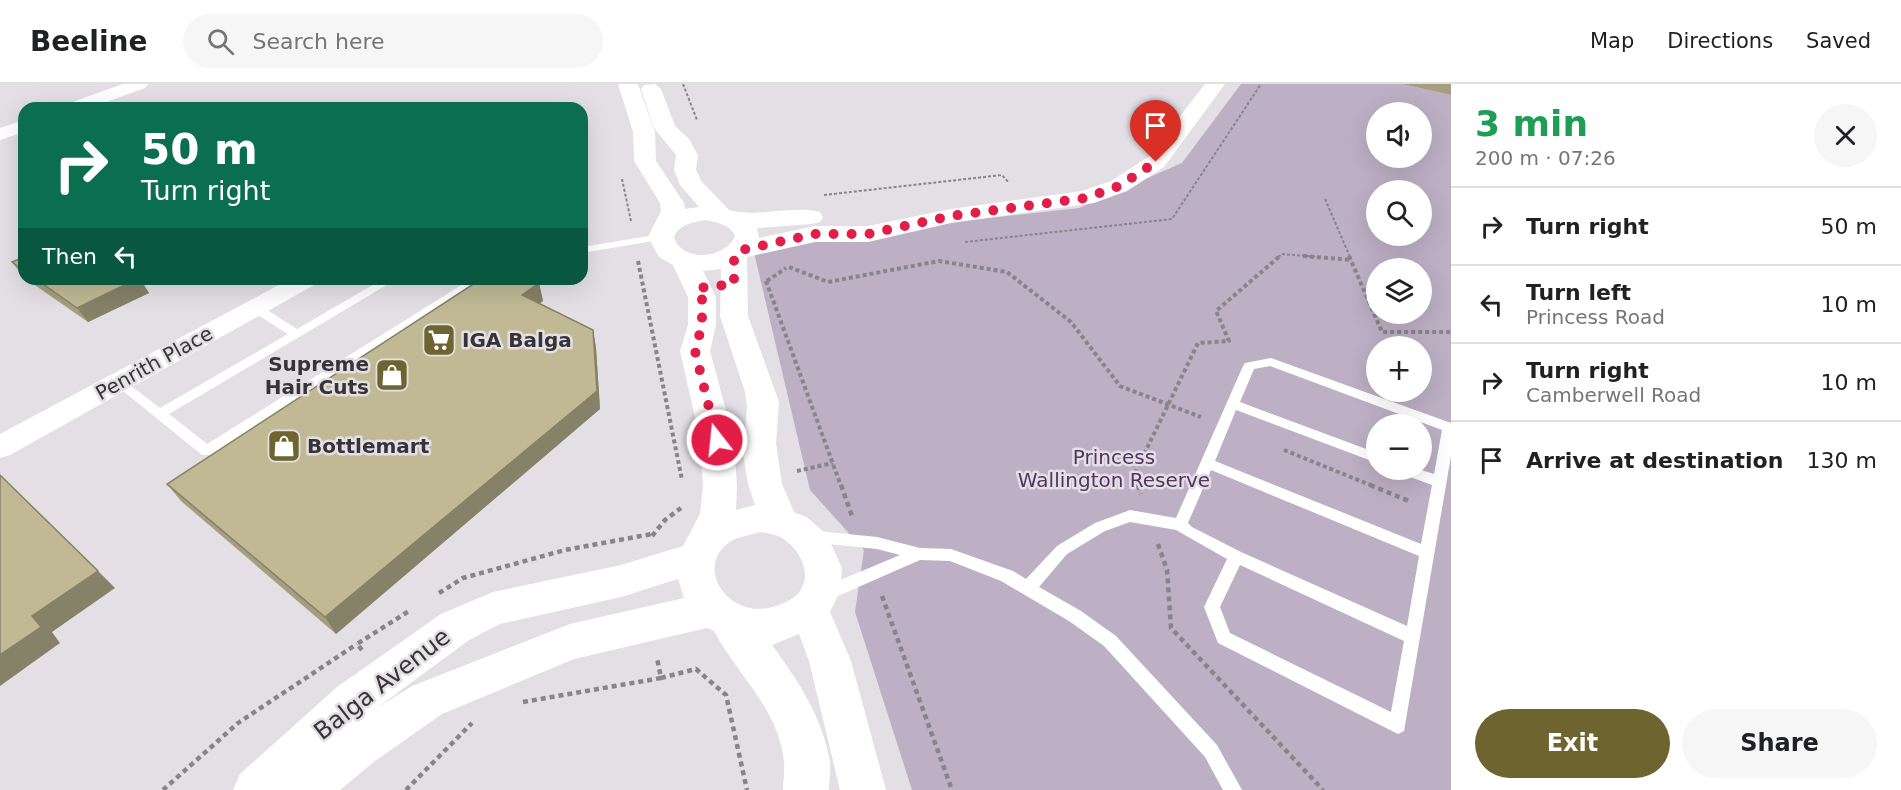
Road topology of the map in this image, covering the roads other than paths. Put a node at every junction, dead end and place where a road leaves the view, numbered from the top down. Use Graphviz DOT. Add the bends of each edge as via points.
graph roads {
  1 [pos="139,84"];
  2 [pos="628,84"];
  3 [pos="650,84"];
  4 [pos="1196,84"];
  5 [pos="1215,84"];
  6 [pos="90,102"];
  7 [pos="18,128"];
  8 [pos="0,134"];
  9 [pos="1024,201"];
  10 [pos="727,217"];
  11 [pos="663,232"];
  12 [pos="588,249"];
  13 [pos="684,260"];
  14 [pos="736,264"];
  15 [pos="297,285"];
  16 [pos="381,285"];
  17 [pos="470,285"];
  18 [pos="255,308"];
  19 [pos="297,334"];
  20 [pos="118,382"];
  21 [pos="1233,404"];
  22 [pos="159,414"];
  23 [pos="0,447"];
  24 [pos="1366,454"];
  25 [pos="1207,463"];
  26 [pos="1432,479"];
  27 [pos="1439,482"];
  28 [pos="1180,525"];
  29 [pos="794,528"];
  30 [pos="701,549"];
  31 [pos="1428,553"];
  32 [pos="920,554"];
  33 [pos="1236,556"];
  34 [pos="1027,589"];
  35 [pos="814,603"];
  36 [pos="720,616"];
  37 [pos="1413,637"];
  38 [pos="256,790"];
  39 [pos="304,790"];
  40 [pos="806,790"];
  41 [pos="864,790"];
  42 [pos="1233,790"];
  1 -- 6 [label="street"];
  2 -- 11 [label="main road" via="644,132 645,161 672,203 673,211"];
  3 -- 10 [label="main road" via="665,128 687,155 686,170 692,185"];
  4 -- 9 [label="main road" via="1140,156 1104,179"];
  5 -- 9 [label="main road" via="1156,162 1119,186 1086,198"];
  7 -- 8 [label="street"];
  9 -- 10 [label="main road" via="774,220"];
  9 -- 14 [label="main road" via="868,234 815,234"];
  10 -- 11 [label="main road" via="693,214 672,222"];
  10 -- 14 [label="main road" via="744,226 748,234"];
  11 -- 12 [label="lane"];
  11 -- 13 [label="main road" via="666,250"];
  13 -- 14 [label="main road"];
  13 -- 30 [label="main road" via="702,297 702,325 695,351 717,440 720,486 718,514"];
  14 -- 29 [label="main road" via="735,322 764,404 759,443 762,480"];
  15 -- 18 [label="street, Penrith Place"];
  16 -- 19 [label="lane"];
  17 -- 22 [label="lane" via="207,451"];
  18 -- 19 [label="lane"];
  18 -- 20 [label="street, Penrith Place"];
  19 -- 22 [label="lane"];
  20 -- 22 [label="lane"];
  20 -- 23 [label="street, Penrith Place"];
  21 -- 24 [label="lane"];
  21 -- 25 [label="lane"];
  21 -- 27 [label="lane" via="1249,366 1272,362 1449,427"];
  25 -- 28 [label="lane"];
  25 -- 31 [label="lane"];
  26 -- 27 [label="lane"];
  27 -- 31 [label="lane"];
  28 -- 33 [label="lane"];
  28 -- 34 [label="lane" via="1130,516 1100,527 1062,550"];
  29 -- 30 [label="main road" via="760,518 739,520 720,528"];
  29 -- 32 [label="lane"];
  29 -- 35 [label="main road" via="818,552 824,571 823,585"];
  30 -- 36 [label="main road" via="694,576 700,594"];
  30 -- 38 [label="main road, Balga Avenue" via="641,575 493,609 455,627 352,701"];
  31 -- 37 [label="lane"];
  32 -- 34 [label="lane" via="951,555 1007,576"];
  32 -- 35 [label="lane"];
  33 -- 37 [label="lane"];
  33 -- 37 [label="lane" via="1212,607 1224,638 1398,725"];
  34 -- 42 [label="lane" via="1110,641 1211,751"];
  35 -- 36 [label="main road" via="794,621 773,627 751,627"];
  35 -- 41 [label="main road"];
  36 -- 39 [label="main road, Balga Avenue" via="650,622 570,642 512,664 427,700 359,745"];
  36 -- 40 [label="main road" via="782,694 796,723 807,763"];
}
